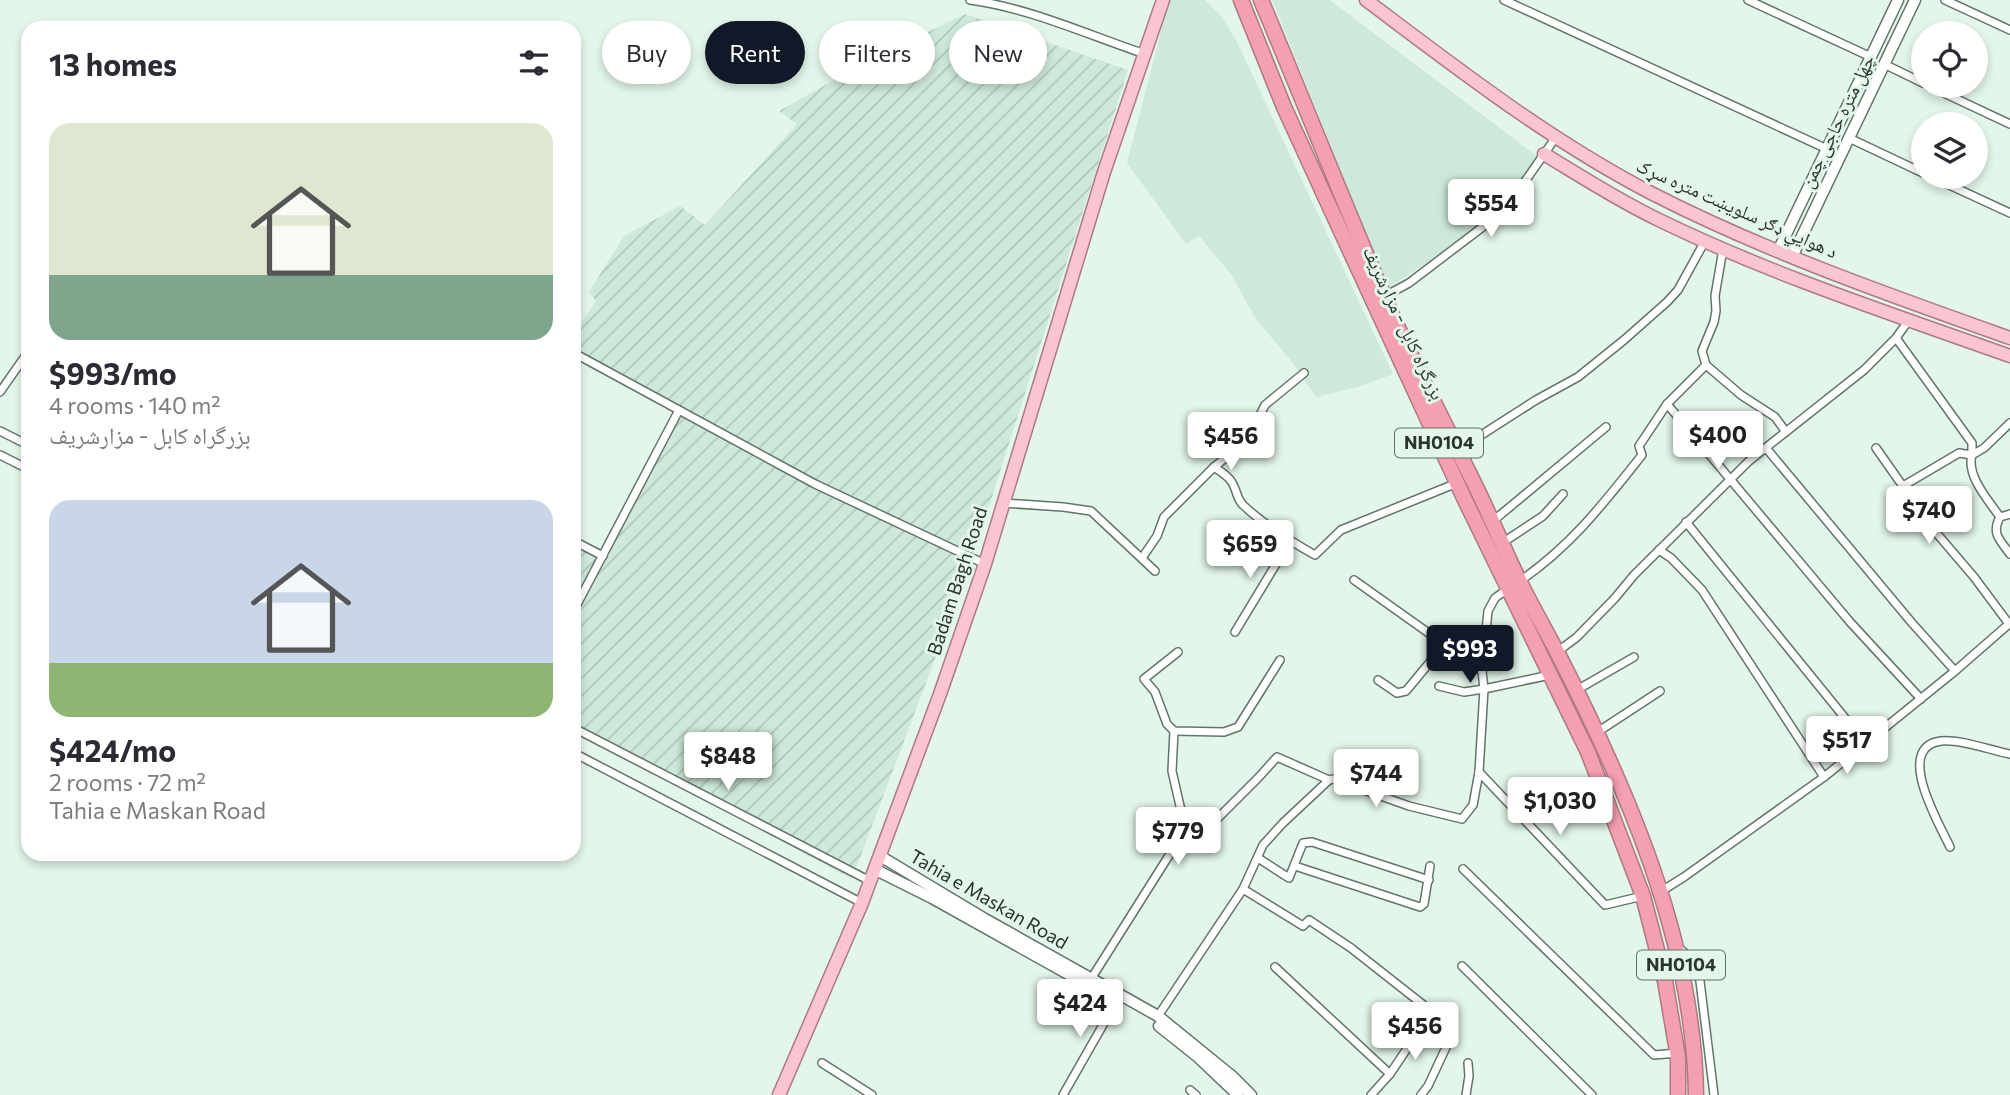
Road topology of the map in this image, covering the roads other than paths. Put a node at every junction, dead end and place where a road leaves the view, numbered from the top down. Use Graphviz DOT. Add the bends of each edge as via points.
graph roads {
  1 [pos="970,0"];
  2 [pos="1163,0"];
  3 [pos="1241,0"];
  4 [pos="1261,0"];
  5 [pos="1366,0"];
  6 [pos="1504,0"];
  7 [pos="1748,0"];
  8 [pos="1898,0"];
  9 [pos="1915,0"];
  10 [pos="1945,0"];
  11 [pos="2010,30"];
  12 [pos="1146,54"];
  13 [pos="1871,57"];
  14 [pos="1884,64"];
  15 [pos="1911,77"];
  16 [pos="1955,98"];
  17 [pos="2010,124"];
  18 [pos="1556,137"];
  19 [pos="1849,138"];
  20 [pos="1827,149"];
  21 [pos="1544,154"];
  22 [pos="1911,167"];
  23 [pos="1958,189"];
  24 [pos="2010,213"];
  25 [pos="1705,241"];
  26 [pos="1723,249"];
  27 [pos="1778,251"];
  28 [pos="1792,257"];
  29 [pos="1385,296"];
  30 [pos="1909,320"];
  31 [pos="1896,338"];
  32 [pos="2010,338"];
  33 [pos="2010,356"];
  34 [pos="581,357"];
  35 [pos="21,362"];
  36 [pos="1706,365"];
  37 [pos="1304,373"];
  38 [pos="0,392"];
  39 [pos="1667,404"];
  40 [pos="679,410"];
  41 [pos="2010,423"];
  42 [pos="1606,427"];
  43 [pos="0,431"];
  44 [pos="1786,432"];
  45 [pos="21,442"];
  46 [pos="1766,448"];
  47 [pos="1876,448"];
  48 [pos="1458,450"];
  49 [pos="0,455"];
  50 [pos="1972,455"];
  51 [pos="21,466"];
  52 [pos="1214,467"];
  53 [pos="1731,478"];
  54 [pos="1457,483"];
  55 [pos="1903,486"];
  56 [pos="1563,494"];
  57 [pos="1003,503"];
  58 [pos="2010,514"];
  59 [pos="2000,517"];
  60 [pos="1493,522"];
  61 [pos="1686,522"];
  62 [pos="1290,541"];
  63 [pos="1502,543"];
  64 [pos="581,545"];
  65 [pos="1659,550"];
  66 [pos="2010,554"];
  67 [pos="603,556"];
  68 [pos="1142,558"];
  69 [pos="985,564"];
  70 [pos="1155,571"];
  71 [pos="1354,580"];
  72 [pos="1514,585"];
  73 [pos="581,597"];
  74 [pos="2009,624"];
  75 [pos="1235,632"];
  76 [pos="1445,644"];
  77 [pos="1178,652"];
  78 [pos="1557,652"];
  79 [pos="1634,657"];
  80 [pos="1280,660"];
  81 [pos="1482,671"];
  82 [pos="1955,671"];
  83 [pos="1550,674"];
  84 [pos="1378,680"];
  85 [pos="1439,685"];
  86 [pos="1484,689"];
  87 [pos="1575,691"];
  88 [pos="1660,691"];
  89 [pos="1920,699"];
  90 [pos="581,731"];
  91 [pos="1174,731"];
  92 [pos="1595,733"];
  93 [pos="1866,744"];
  94 [pos="2010,754"];
  95 [pos="581,757"];
  96 [pos="1479,772"];
  97 [pos="1824,777"];
  98 [pos="1329,780"];
  99 [pos="1180,838"];
  100 [pos="1950,848"];
  101 [pos="880,856"];
  102 [pos="1258,859"];
  103 [pos="1295,866"];
  104 [pos="1430,866"];
  105 [pos="1463,869"];
  106 [pos="872,875"];
  107 [pos="1429,880"];
  108 [pos="1243,889"];
  109 [pos="1660,892"];
  110 [pos="1643,896"];
  111 [pos="862,904"];
  112 [pos="1675,945"];
  113 [pos="1462,966"];
  114 [pos="1275,967"];
  115 [pos="1091,979"];
  116 [pos="1119,998"];
  117 [pos="1157,1017"];
  118 [pos="1449,1041"];
  119 [pos="1678,1053"];
  120 [pos="822,1063"];
  121 [pos="1468,1063"];
  122 [pos="1390,1074"];
  123 [pos="779,1095"];
  124 [pos="872,1095"];
  125 [pos="1063,1095"];
  126 [pos="1238,1095"];
  127 [pos="1251,1095"];
  128 [pos="1371,1095"];
  129 [pos="1421,1095"];
  130 [pos="1466,1095"];
  131 [pos="1592,1095"];
  132 [pos="1678,1095"];
  133 [pos="1696,1095"];
  134 [pos="1714,1095"];
  1 -- 12 [label="street" via="1035,16"];
  2 -- 12 [label="main road, Badam Bagh Road"];
  3 -- 54 [label="highway, بزرگراه کابل - مزارشریف / NH0104" via="1284,107"];
  4 -- 29 [label="highway, بزرگراه کابل - مزارشریف / NH0104"];
  5 -- 18 [label="main road, د هوايي ډګر سلویښت متره سړک"];
  6 -- 20 [label="street"];
  7 -- 13 [label="street"];
  8 -- 13 [label="main road, چهل متره حاجی چمن"];
  9 -- 14 [label="main road, چهل متره حاجی چمن"];
  10 -- 11 [label="street"];
  12 -- 57 [label="main road, Badam Bagh Road" via="1104,172"];
  13 -- 20 [label="main road, چهل متره حاجی چمن"];
  14 -- 15 [label="street"];
  14 -- 19 [label="main road, چهل متره حاجی چمن"];
  16 -- 17 [label="street"];
  18 -- 21 [label="street"];
  18 -- 27 [label="main road, د هوايي ډګر سلویښت متره سړک" via="1652,193"];
  19 -- 22 [label="street"];
  19 -- 28 [label="main road, چهل متره حاجی چمن"];
  20 -- 27 [label="main road, چهل متره حاجی چمن"];
  21 -- 25 [label="main road" via="1614,197"];
  21 -- 29 [label="street" via="1505,210"];
  23 -- 24 [label="street"];
  25 -- 26 [label="main road"];
  25 -- 48 [label="street" via="1678,290 1625,340 1578,377"];
  26 -- 30 [label="main road"];
  26 -- 36 [label="street" via="1714,322 1702,351"];
  27 -- 28 [label="main road, د هوايي ډګر سلویښت متره سړک"];
  28 -- 32 [label="main road, د هوايي ډګر سلویښت متره سړک"];
  29 -- 48 [label="highway, بزرگراه کابل - مزارشریف / NH0104"];
  30 -- 31 [label="street"];
  30 -- 33 [label="main road"];
  31 -- 44 [label="street" via="1864,370"];
  31 -- 50 [label="street" via="1972,443"];
  34 -- 40 [label="street"];
  35 -- 38 [label="street"];
  36 -- 39 [label="street"];
  36 -- 44 [label="street" via="1775,417"];
  37 -- 52 [label="street" via="1265,405 1247,441"];
  39 -- 53 [label="street"];
  39 -- 72 [label="street" via="1639,446 1642,455 1584,527"];
  40 -- 67 [label="street"];
  40 -- 69 [label="street" via="815,484"];
  41 -- 50 [label="street"];
  42 -- 60 [label="street"];
  43 -- 45 [label="street"];
  44 -- 46 [label="street"];
  46 -- 53 [label="street"];
  46 -- 82 [label="street"];
  47 -- 55 [label="street"];
  48 -- 60 [label="highway, بزرگراه کابل - مزارشریف / NH0104"];
  49 -- 51 [label="street"];
  50 -- 55 [label="street" via="1959,453"];
  50 -- 59 [label="street" via="1973,474"];
  52 -- 62 [label="street" via="1230,479 1244,506"];
  52 -- 68 [label="street" via="1164,517"];
  53 -- 61 [label="street"];
  53 -- 89 [label="street"];
  54 -- 62 [label="street" via="1341,530 1315,555"];
  54 -- 72 [label="highway, بزرگراه کابل - مزارشریف / NH0104"];
  55 -- 74 [label="street"];
  56 -- 63 [label="street" via="1543,516"];
  57 -- 68 [label="street" via="1091,511"];
  57 -- 69 [label="main road, Badam Bagh Road"];
  58 -- 59 [label="street"];
  59 -- 66 [label="street" via="1996,533"];
  60 -- 63 [label="highway, بزرگراه کابل - مزارشریف / NH0104"];
  61 -- 65 [label="street"];
  61 -- 93 [label="street"];
  62 -- 75 [label="street"];
  63 -- 72 [label="highway, بزرگراه کابل - مزارشریف / NH0104"];
  64 -- 67 [label="street"];
  65 -- 78 [label="street" via="1577,637"];
  65 -- 97 [label="street" via="1702,590"];
  67 -- 73 [label="street"];
  68 -- 70 [label="street"];
  69 -- 101 [label="main road, Badam Bagh Road"];
  71 -- 76 [label="street"];
  72 -- 78 [label="highway, بزرگراه کابل - مزارشریف / NH0104"];
  72 -- 81 [label="street" via="1495,598 1488,611"];
  72 -- 83 [label="highway, بزرگراه کابل - مزارشریف / NH0104"];
  74 -- 82 [label="street"];
  76 -- 81 [label="street"];
  76 -- 84 [label="street" via="1406,691 1397,693"];
  77 -- 91 [label="street" via="1144,679"];
  78 -- 87 [label="highway, بزرگراه کابل - مزارشریف / NH0104"];
  79 -- 87 [label="street"];
  80 -- 91 [label="street" via="1238,727 1224,732"];
  81 -- 86 [label="street"];
  82 -- 89 [label="street"];
  83 -- 86 [label="street"];
  83 -- 110 [label="highway, بزرگراه کابل - مزارشریف / NH0104" via="1588,752"];
  85 -- 86 [label="street" via="1464,692"];
  86 -- 96 [label="street"];
  87 -- 92 [label="highway, بزرگراه کابل - مزارشریف / NH0104"];
  88 -- 92 [label="street"];
  89 -- 93 [label="street"];
  90 -- 106 [label="street"];
  91 -- 99 [label="street" via="1172,771 1183,819"];
  92 -- 109 [label="highway, بزرگراه کابل - مزارشریف / NH0104"];
  93 -- 97 [label="street"];
  94 -- 100 [label="street" via="1939,741 1919,758 1919,775"];
  95 -- 111 [label="street"];
  96 -- 98 [label="street" via="1473,805 1462,819"];
  96 -- 110 [label="street" via="1605,905"];
  97 -- 109 [label="street"];
  98 -- 99 [label="street" via="1277,757 1192,844"];
  98 -- 102 [label="street" via="1263,845"];
  99 -- 115 [label="street"];
  101 -- 106 [label="main road, Badam Bagh Road"];
  101 -- 115 [label="main road, Tahia e Maskan Road"];
  102 -- 103 [label="street" via="1289,878"];
  102 -- 108 [label="street"];
  103 -- 107 [label="street" via="1303,843 1312,842"];
  103 -- 107 [label="street" via="1420,907"];
  104 -- 107 [label="street"];
  105 -- 119 [label="street" via="1654,1055"];
  106 -- 111 [label="main road, Badam Bagh Road"];
  106 -- 116 [label="main road, Tahia e Maskan Road" via="932,898"];
  108 -- 117 [label="street"];
  108 -- 122 [label="street" via="1303,926 1309,920 1426,1007"];
  109 -- 112 [label="highway, بزرگراه کابل - مزارشریف / NH0104"];
  110 -- 119 [label="highway, بزرگراه کابل - مزارشریف / NH0104"];
  111 -- 123 [label="main road, Badam Bagh Road"];
  112 -- 133 [label="highway, بزرگراه کابل - مزارشریف / NH0104" via="1696,1066"];
  112 -- 134 [label="street" via="1698,965"];
  113 -- 131 [label="street"];
  114 -- 122 [label="street"];
  115 -- 116 [label="main road, Tahia e Maskan Road"];
  116 -- 117 [label="main road, Tahia e Maskan Road"];
  116 -- 125 [label="street"];
  116 -- 126 [label="main road, Tahia e Maskan Road" via="1198,1057"];
  117 -- 127 [label="main road, Tahia e Maskan Road"];
  118 -- 129 [label="street"];
  119 -- 132 [label="highway, بزرگراه کابل - مزارشریف / NH0104"];
  120 -- 124 [label="street"];
  121 -- 130 [label="street"];
  122 -- 128 [label="street"];
}
